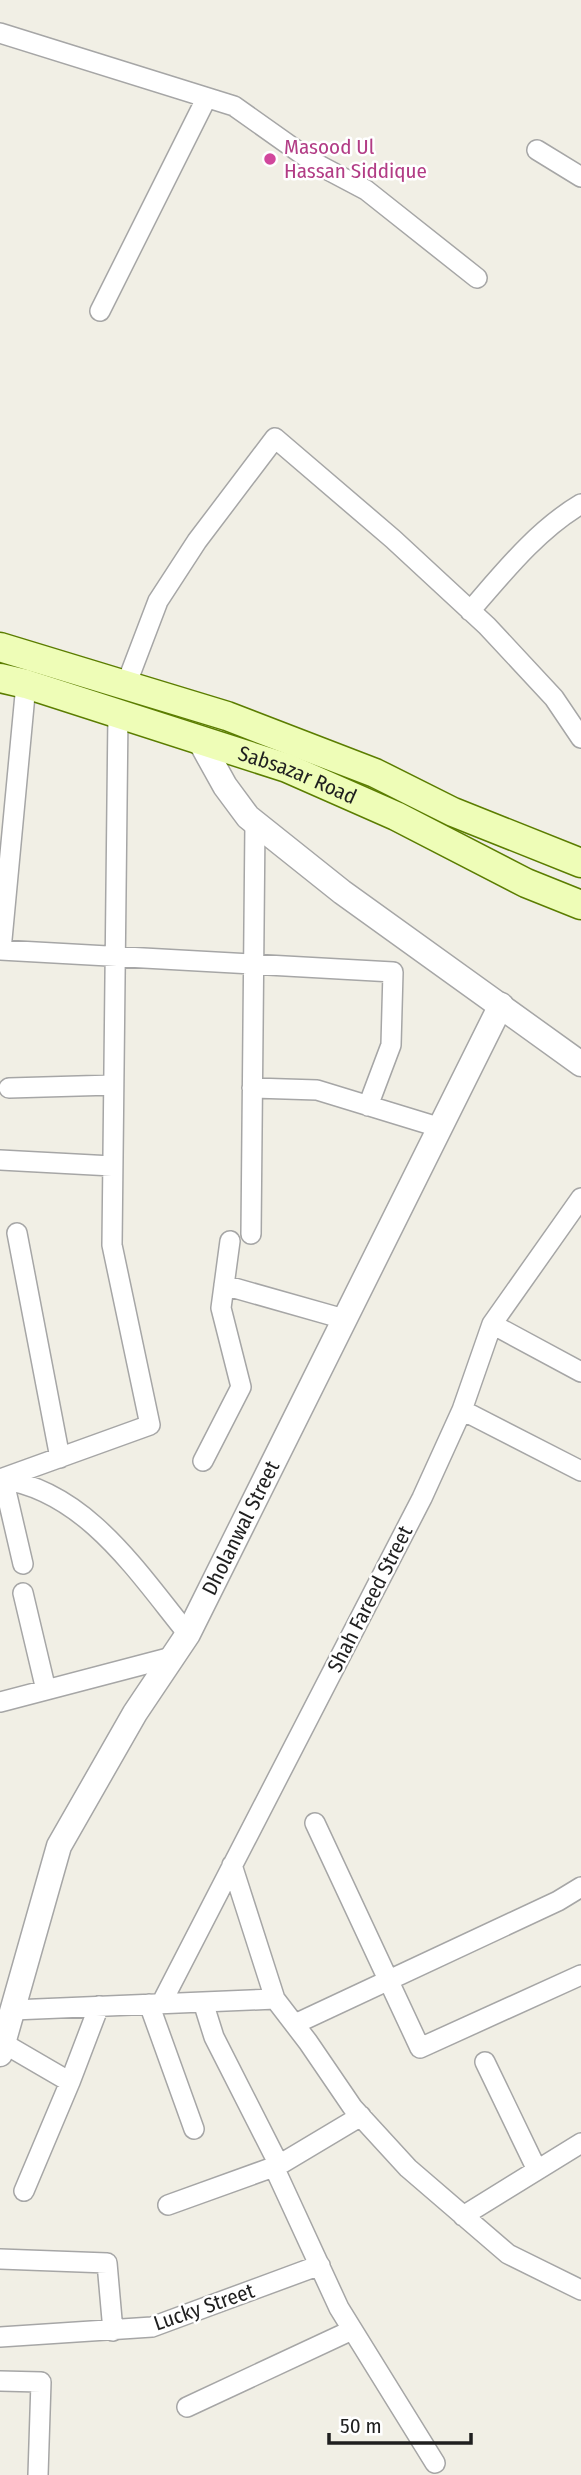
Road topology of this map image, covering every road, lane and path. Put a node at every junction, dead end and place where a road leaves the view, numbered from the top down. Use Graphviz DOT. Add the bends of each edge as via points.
graph roads {
  1 [pos="0,33"];
  2 [pos="206,99"];
  3 [pos="537,150"];
  4 [pos="581,177"];
  5 [pos="477,278"];
  6 [pos="100,311"];
  7 [pos="581,504"];
  8 [pos="470,611"];
  9 [pos="0,647"];
  10 [pos="13,681"];
  11 [pos="126,685"];
  12 [pos="118,714"];
  13 [pos="261,728"];
  14 [pos="581,738"];
  15 [pos="200,741"];
  16 [pos="258,757"];
  17 [pos="255,823"];
  18 [pos="581,862"];
  19 [pos="581,905"];
  20 [pos="1,950"];
  21 [pos="115,956"];
  22 [pos="254,965"];
  23 [pos="501,1005"];
  24 [pos="581,1064"];
  25 [pos="113,1085"];
  26 [pos="9,1088"];
  27 [pos="252,1088"];
  28 [pos="368,1106"];
  29 [pos="438,1127"];
  30 [pos="0,1160"];
  31 [pos="113,1166"];
  32 [pos="581,1198"];
  33 [pos="17,1233"];
  34 [pos="251,1234"];
  35 [pos="230,1241"];
  36 [pos="224,1284"];
  37 [pos="344,1319"];
  38 [pos="492,1324"];
  39 [pos="581,1373"];
  40 [pos="462,1410"];
  41 [pos="60,1458"];
  42 [pos="203,1461"];
  43 [pos="581,1471"];
  44 [pos="1,1478"];
  45 [pos="23,1564"];
  46 [pos="23,1593"];
  47 [pos="188,1634"];
  48 [pos="172,1657"];
  49 [pos="46,1690"];
  50 [pos="0,1702"];
  51 [pos="315,1823"];
  52 [pos="232,1866"];
  53 [pos="581,1886"];
  54 [pos="581,1975"];
  55 [pos="389,1981"];
  56 [pos="275,1999"];
  57 [pos="203,2002"];
  58 [pos="155,2004"];
  59 [pos="99,2006"];
  60 [pos="13,2010"];
  61 [pos="295,2024"];
  62 [pos="2,2049"];
  63 [pos="485,2062"];
  64 [pos="70,2082"];
  65 [pos="361,2116"];
  66 [pos="194,2129"];
  67 [pos="581,2143"];
  68 [pos="276,2166"];
  69 [pos="537,2170"];
  70 [pos="24,2191"];
  71 [pos="169,2205"];
  72 [pos="463,2216"];
  73 [pos="0,2259"];
  74 [pos="320,2265"];
  75 [pos="581,2290"];
  76 [pos="352,2329"];
  77 [pos="113,2331"];
  78 [pos="0,2337"];
  79 [pos="0,2381"];
  80 [pos="187,2407"];
  81 [pos="435,2463"];
  82 [pos="38,2475"];
  1 -- 2 [label="street"];
  2 -- 5 [label="street" via="234,106 313,162 366,190"];
  2 -- 6 [label="street"];
  3 -- 4 [label="street"];
  7 -- 8 [label="street" via="518,557"];
  8 -- 11 [label="street" via="275,438 158,601"];
  8 -- 14 [label="street" via="554,698"];
  9 -- 11 [label="main road, Sabsazar Road"];
  10 -- 12 [label="main road, Sabsazar Road"];
  10 -- 20 [label="street"];
  11 -- 13 [label="main road, Sabsazar Road"];
  12 -- 15 [label="main road, Sabsazar Road"];
  12 -- 21 [label="street"];
  13 -- 16 [label="main road"];
  13 -- 18 [label="main road, Sabsazar Road" via="375,773 453,813"];
  15 -- 16 [label="main road, Sabsazar Road"];
  15 -- 17 [label="street" via="225,786"];
  16 -- 19 [label="main road, Sabsazar Road" via="396,816 526,883"];
  17 -- 22 [label="street"];
  17 -- 23 [label="street" via="342,892"];
  20 -- 21 [label="street"];
  21 -- 22 [label="street"];
  21 -- 25 [label="street"];
  22 -- 27 [label="street"];
  22 -- 28 [label="street" via="393,972 391,1045"];
  23 -- 24 [label="street"];
  23 -- 29 [label="street, Dholanwal Street"];
  25 -- 26 [label="street"];
  25 -- 31 [label="street"];
  27 -- 28 [label="street" via="317,1090"];
  27 -- 34 [label="street"];
  28 -- 29 [label="street"];
  29 -- 37 [label="street, Dholanwal Street"];
  30 -- 31 [label="street"];
  31 -- 41 [label="street" via="112,1245 150,1425"];
  32 -- 38 [label="street, Shah Fareed Street"];
  33 -- 41 [label="street"];
  35 -- 36 [label="street"];
  36 -- 37 [label="street"];
  36 -- 42 [label="street" via="221,1308 241,1387"];
  37 -- 47 [label="street, Dholanwal Street"];
  38 -- 39 [label="street"];
  38 -- 40 [label="street, Shah Fareed Street"];
  40 -- 43 [label="street"];
  40 -- 52 [label="street, Shah Fareed Street" via="422,1498"];
  41 -- 44 [label="street"];
  44 -- 45 [label="street"];
  44 -- 47 [label="street" via="40,1489 78,1512 113,1542"];
  46 -- 49 [label="street"];
  47 -- 48 [label="street, Dholanwal Street"];
  48 -- 49 [label="street"];
  48 -- 60 [label="street, Dholanwal Street" via="59,1846"];
  49 -- 50 [label="street"];
  51 -- 55 [label="street"];
  52 -- 56 [label="street"];
  52 -- 58 [label="street, Shah Fareed Street"];
  53 -- 55 [label="street" via="558,1902"];
  54 -- 55 [label="street" via="420,2048"];
  55 -- 61 [label="street"];
  56 -- 57 [label="street"];
  56 -- 61 [label="street"];
  57 -- 58 [label="street"];
  57 -- 68 [label="street" via="214,2037"];
  58 -- 59 [label="street"];
  58 -- 66 [label="street"];
  59 -- 60 [label="street"];
  59 -- 64 [label="street"];
  60 -- 62 [label="street, Dholanwal Street"];
  61 -- 65 [label="street"];
  62 -- 64 [label="street"];
  63 -- 69 [label="street"];
  64 -- 70 [label="street"];
  65 -- 68 [label="street"];
  65 -- 72 [label="street" via="408,2168"];
  67 -- 69 [label="street"];
  68 -- 71 [label="street"];
  68 -- 74 [label="street"];
  69 -- 72 [label="street"];
  72 -- 75 [label="street" via="508,2254"];
  73 -- 77 [label="street" via="107,2263"];
  74 -- 76 [label="street"];
  74 -- 77 [label="street, Lucky Street" via="152,2327"];
  76 -- 80 [label="street"];
  76 -- 81 [label="street"];
  77 -- 78 [label="street, Lucky Street"];
  79 -- 82 [label="street" via="41,2382"];
}
